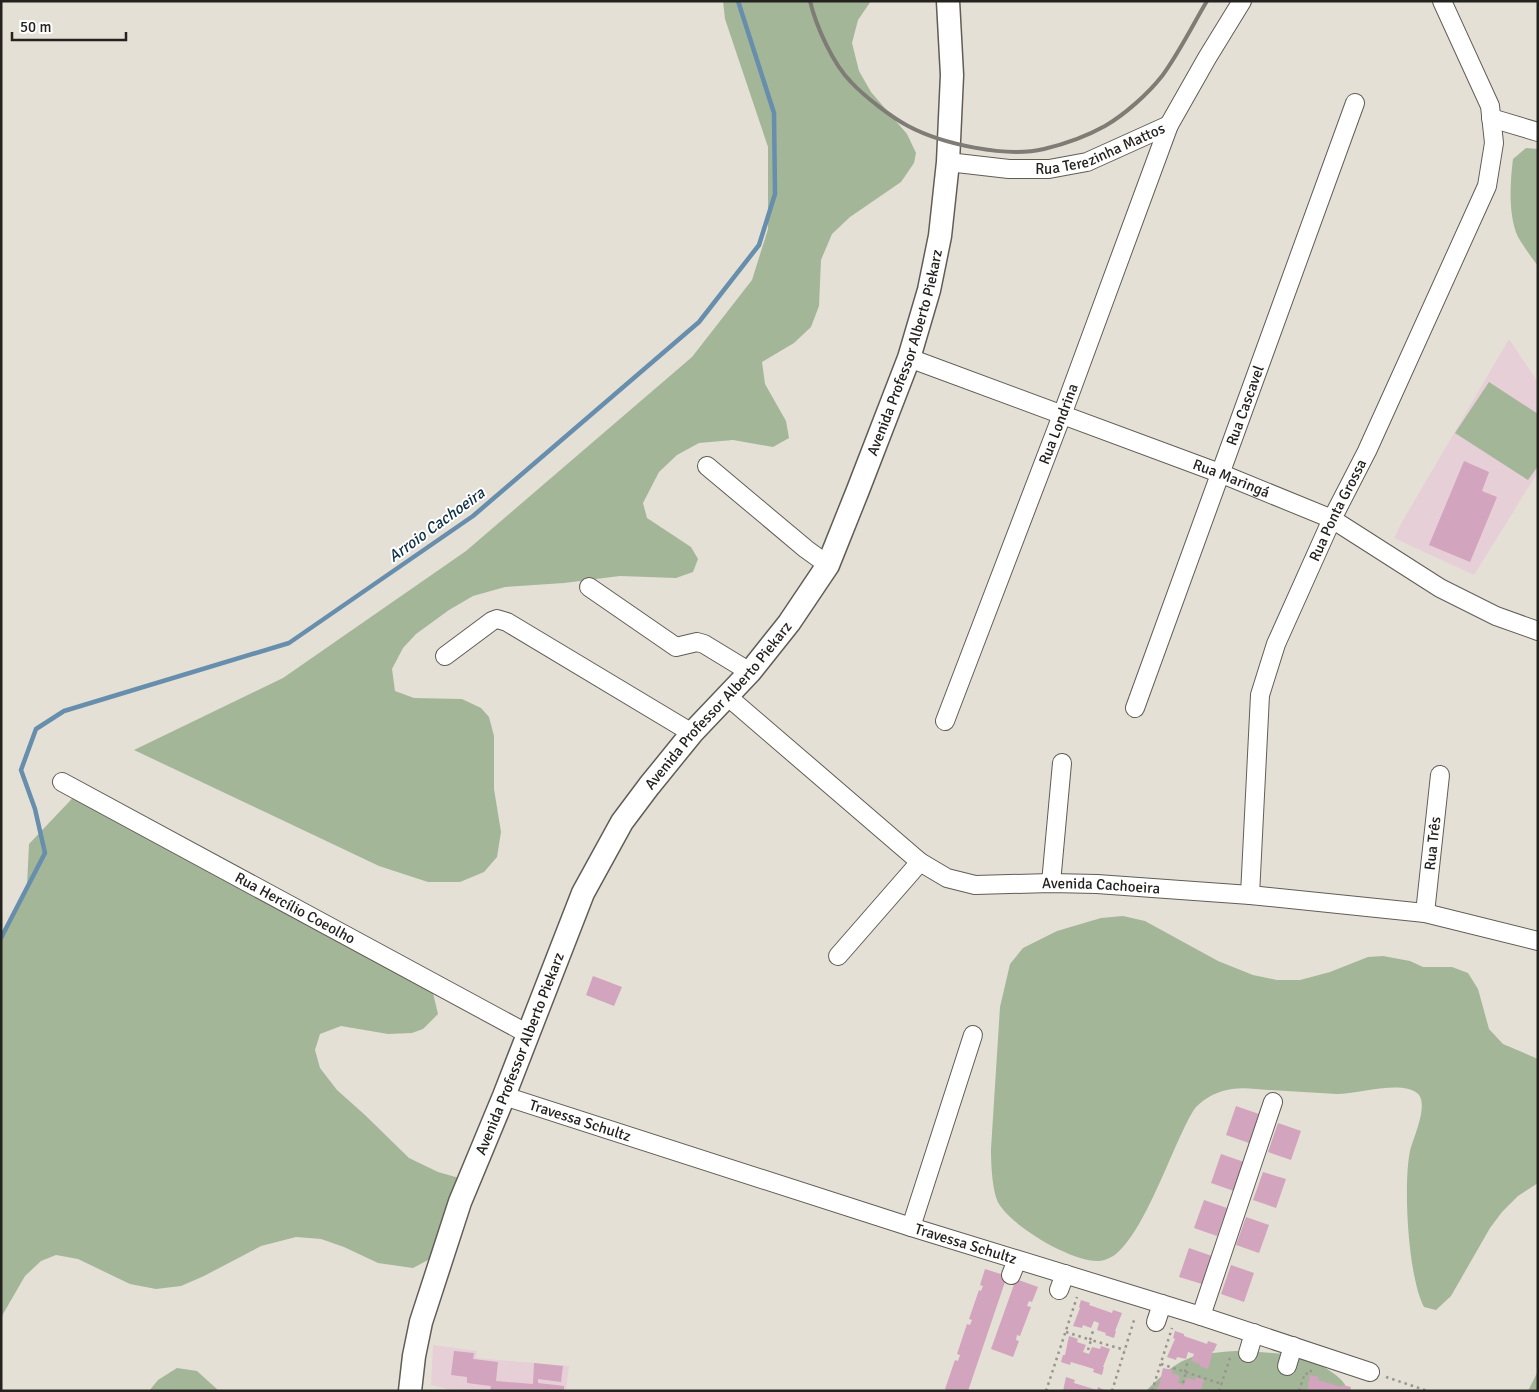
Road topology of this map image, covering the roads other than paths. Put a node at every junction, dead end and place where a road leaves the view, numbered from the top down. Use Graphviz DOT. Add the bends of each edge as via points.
graph roads {
  1 [pos="948,1"];
  2 [pos="1242,1"];
  3 [pos="1442,1"];
  4 [pos="1355,103"];
  5 [pos="1491,118"];
  6 [pos="1169,125"];
  7 [pos="1538,132"];
  8 [pos="948,162"];
  9 [pos="909,358"];
  10 [pos="1062,415"];
  11 [pos="707,466"];
  12 [pos="1222,474"];
  13 [pos="1332,519"];
  14 [pos="828,564"];
  15 [pos="589,587"];
  16 [pos="1538,631"];
  17 [pos="445,656"];
  18 [pos="750,672"];
  19 [pos="727,696"];
  20 [pos="1135,708"];
  21 [pos="945,721"];
  22 [pos="692,733"];
  23 [pos="1062,763"];
  24 [pos="1440,775"];
  25 [pos="62,782"];
  26 [pos="920,862"];
  27 [pos="1051,883"];
  28 [pos="1250,895"];
  29 [pos="1424,913"];
  30 [pos="1538,941"];
  31 [pos="838,956"];
  32 [pos="528,1034"];
  33 [pos="974,1035"];
  34 [pos="504,1096"];
  35 [pos="1273,1102"];
  36 [pos="911,1227"];
  37 [pos="1162,1304"];
  38 [pos="1201,1316"];
  39 [pos="1164,1325"];
  40 [pos="1254,1334"];
  41 [pos="1293,1346"];
  42 [pos="1248,1353"];
  43 [pos="1287,1366"];
  44 [pos="1370,1372"];
  45 [pos="415,1390"];
  1 -- 8 [label="main road, Avenida Professor Alberto Piekarz" via="952,75"];
  2 -- 6 [label="street, Rua Terezinha Mattos"];
  3 -- 5 [label="street, Rua Ponta Grossa" via="1490,106"];
  4 -- 12 [label="street, Rua Cascavel"];
  5 -- 7 [label="street"];
  5 -- 13 [label="street, Rua Ponta Grossa" via="1494,143 1487,186"];
  6 -- 8 [label="street, Rua Terezinha Mattos" via="1087,162 1049,169 1009,169"];
  6 -- 10 [label="street, Rua Londrina"];
  8 -- 9 [label="main road, Avenida Professor Alberto Piekarz" via="940,236 929,290"];
  9 -- 10 [label="street, Rua Maringá"];
  9 -- 14 [label="main road, Avenida Professor Alberto Piekarz"];
  10 -- 12 [label="street, Rua Maringá"];
  10 -- 21 [label="street, Rua Londrina"];
  11 -- 14 [label="street"];
  12 -- 13 [label="street, Rua Maringá"];
  12 -- 20 [label="street, Rua Cascavel"];
  13 -- 16 [label="street, Rua Maringá" via="1440,588 1496,616"];
  13 -- 28 [label="street, Rua Ponta Grossa" via="1276,644 1260,695"];
  14 -- 18 [label="main road, Avenida Professor Alberto Piekarz" via="789,623"];
  15 -- 18 [label="street" via="676,646 704,644"];
  17 -- 22 [label="street" via="498,619"];
  18 -- 19 [label="main road, Avenida Professor Alberto Piekarz"];
  19 -- 22 [label="main road, Avenida Professor Alberto Piekarz"];
  19 -- 26 [label="street, Avenida Cachoeira"];
  22 -- 32 [label="main road, Avenida Professor Alberto Piekarz" via="622,822 583,893"];
  23 -- 27 [label="street"];
  24 -- 29 [label="street, Rua Três"];
  25 -- 32 [label="street, Rua Hercílio Coeolho"];
  26 -- 27 [label="street, Avenida Cachoeira" via="947,878 975,885"];
  26 -- 31 [label="street"];
  27 -- 28 [label="street, Avenida Cachoeira"];
  28 -- 29 [label="street, Avenida Cachoeira"];
  29 -- 30 [label="street, Avenida Cachoeira"];
  32 -- 34 [label="main road, Avenida Professor Alberto Piekarz"];
  33 -- 36 [label="street"];
  34 -- 36 [label="street, Travessa Schultz"];
  34 -- 45 [label="main road, Avenida Professor Alberto Piekarz" via="460,1202 421,1322 414,1356"];
  35 -- 38 [label="street"];
  36 -- 37 [label="street, Travessa Schultz" via="1062,1282"];
  37 -- 38 [label="street, Travessa Schultz"];
  37 -- 39 [label="street"];
  38 -- 40 [label="street, Travessa Schultz"];
  40 -- 41 [label="street, Travessa Schultz"];
  40 -- 42 [label="street"];
  41 -- 43 [label="street"];
  41 -- 44 [label="street, Travessa Schultz"];
}
